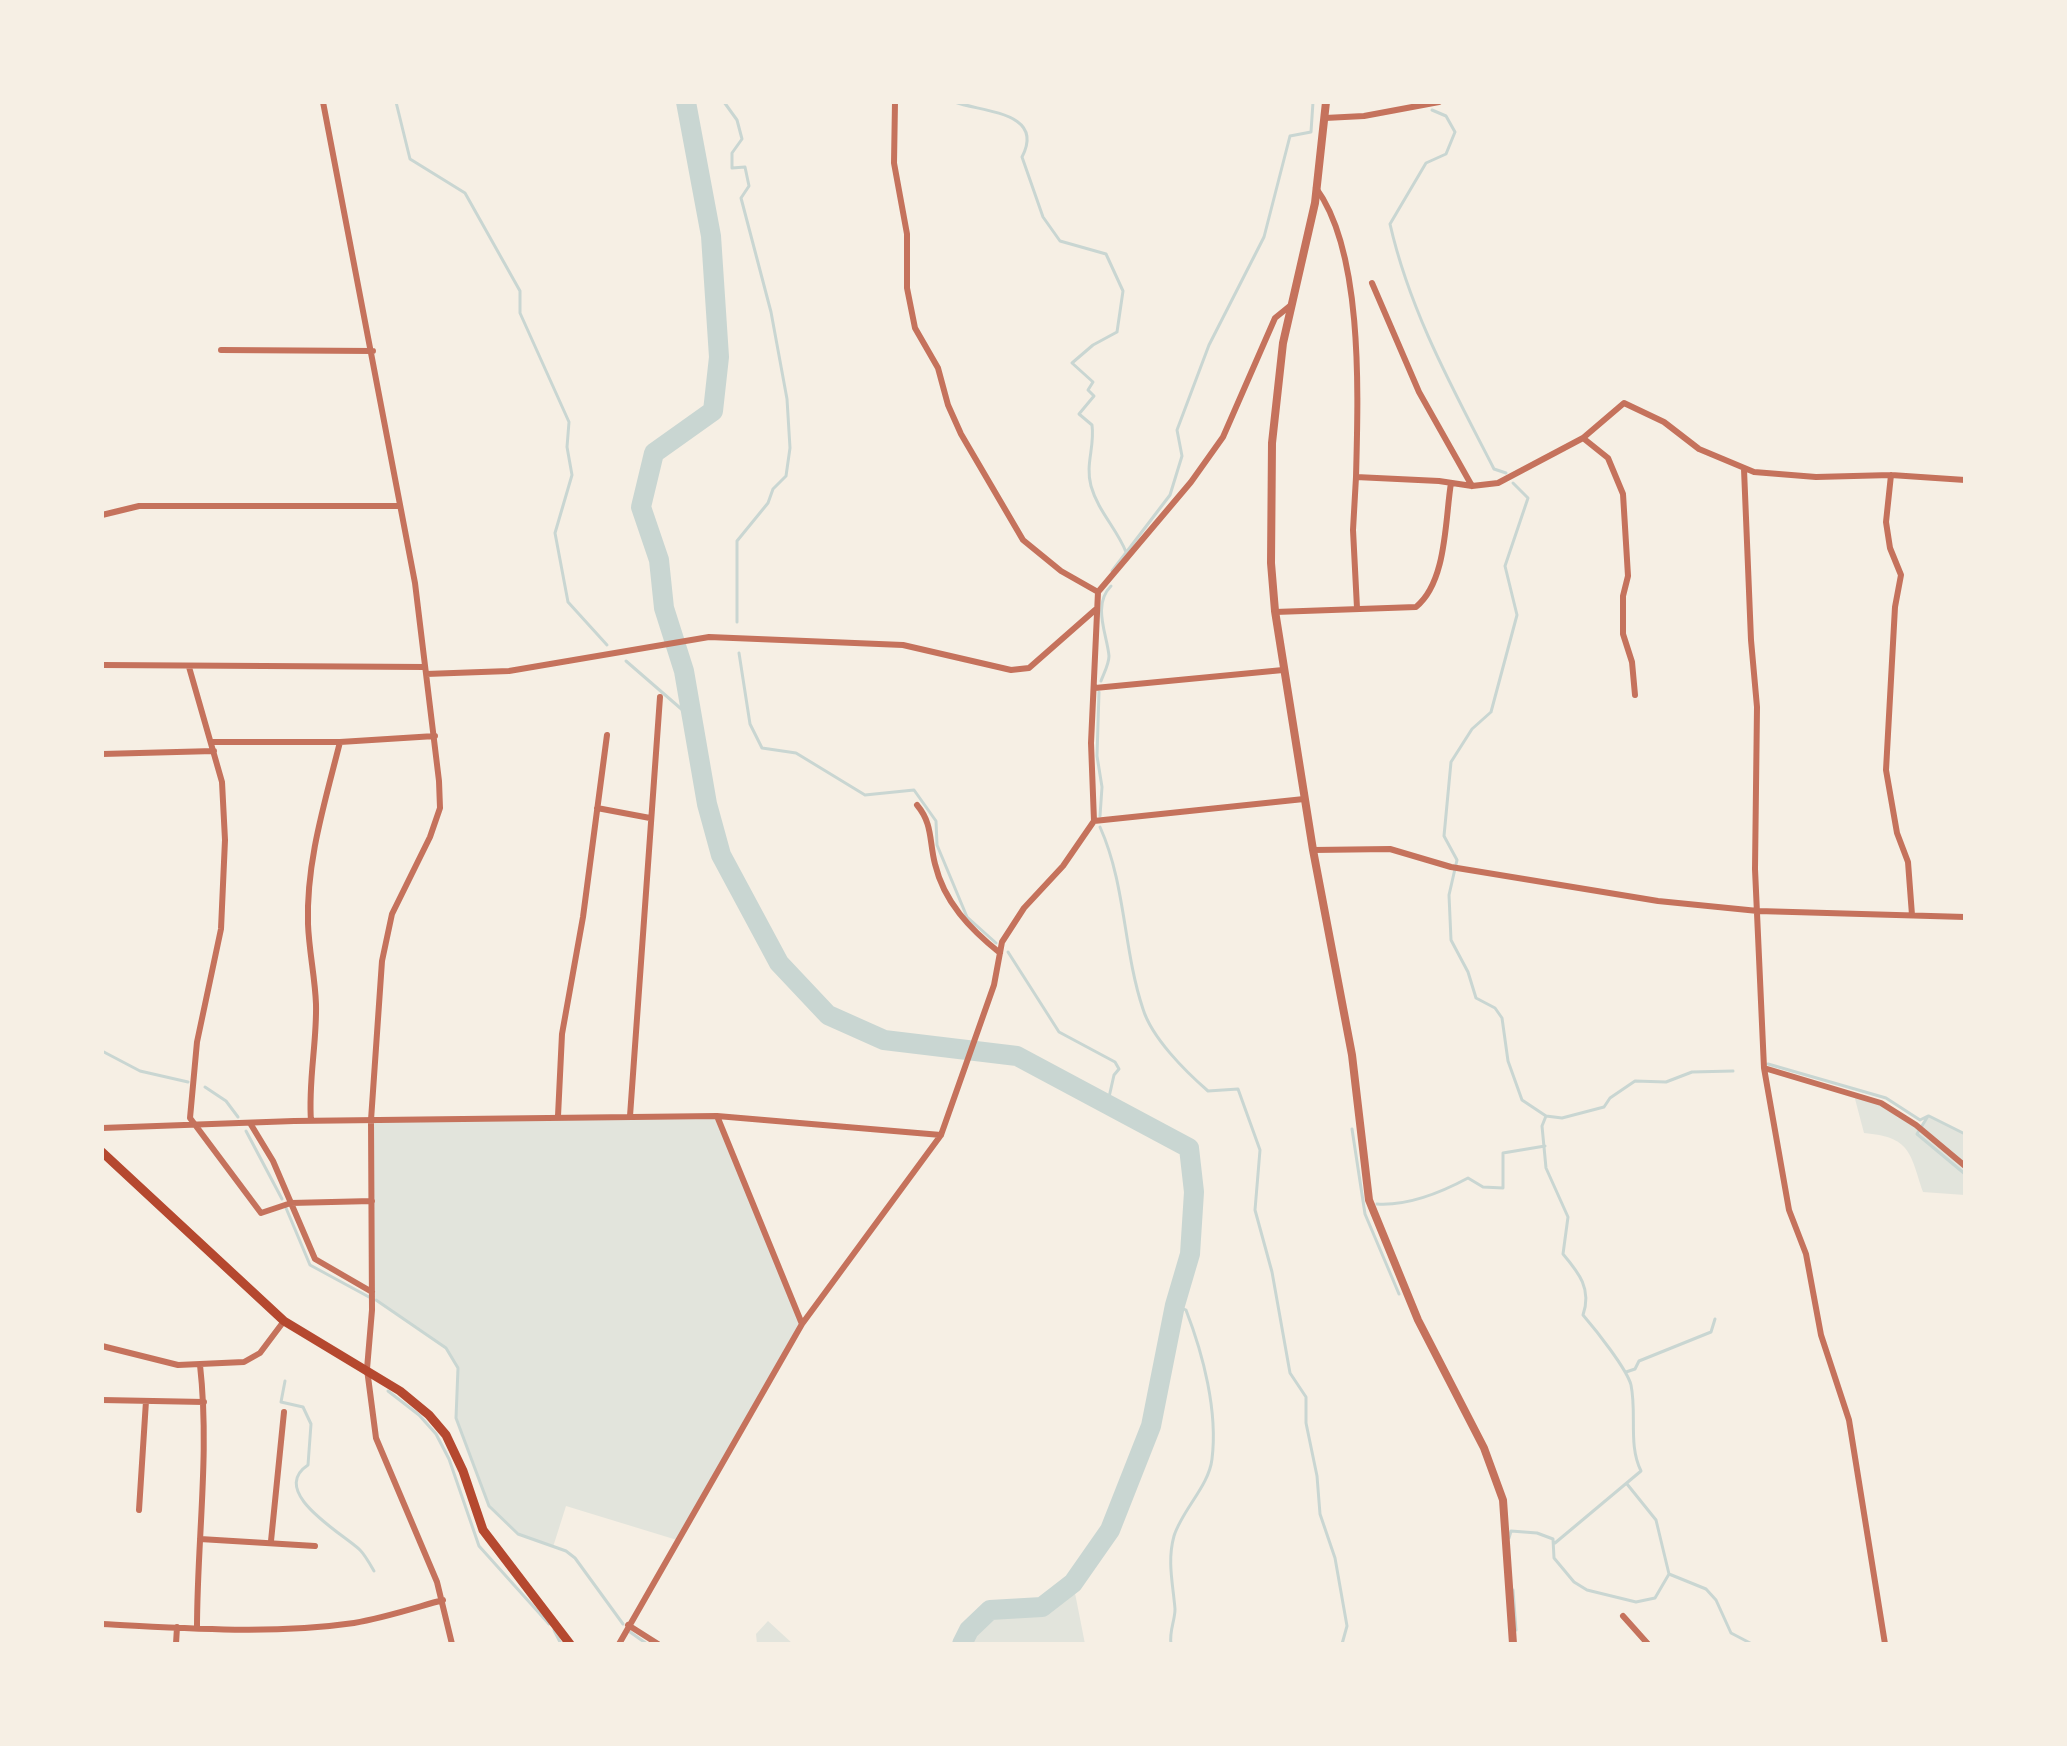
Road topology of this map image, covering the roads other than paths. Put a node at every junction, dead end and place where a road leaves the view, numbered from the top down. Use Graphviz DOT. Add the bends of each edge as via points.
graph roads {
  1 [pos="323,102"];
  2 [pos="895,102"];
  3 [pos="1326,102"];
  4 [pos="1439,102"];
  5 [pos="1325,118"];
  6 [pos="1316,188"];
  7 [pos="1372,283"];
  8 [pos="1291,305"];
  9 [pos="221,350"];
  10 [pos="373,351"];
  11 [pos="1583,438"];
  12 [pos="1744,469"];
  13 [pos="1891,475"];
  14 [pos="1356,477"];
  15 [pos="1965,480"];
  16 [pos="1451,483"];
  17 [pos="1472,486"];
  18 [pos="400,506"];
  19 [pos="102,515"];
  20 [pos="1098,592"];
  21 [pos="1357,608"];
  22 [pos="1095,610"];
  23 [pos="1275,612"];
  24 [pos="102,665"];
  25 [pos="189,667"];
  26 [pos="426,670"];
  27 [pos="1283,670"];
  28 [pos="1095,688"];
  29 [pos="1635,695"];
  30 [pos="660,697"];
  31 [pos="607,735"];
  32 [pos="435,736"];
  33 [pos="211,742"];
  34 [pos="340,742"];
  35 [pos="214,751"];
  36 [pos="102,754"];
  37 [pos="1304,799"];
  38 [pos="917,805"];
  39 [pos="597,808"];
  40 [pos="650,818"];
  41 [pos="1094,821"];
  42 [pos="1313,850"];
  43 [pos="1758,911"];
  44 [pos="1912,915"];
  45 [pos="1965,917"];
  46 [pos="1000,953"];
  47 [pos="1764,1068"];
  48 [pos="558,1116"];
  49 [pos="630,1116"];
  50 [pos="717,1116"];
  51 [pos="371,1120"];
  52 [pos="311,1121"];
  53 [pos="250,1123"];
  54 [pos="195,1126"];
  55 [pos="102,1128"];
  56 [pos="941,1135"];
  57 [pos="102,1152"];
  58 [pos="1965,1166"];
  59 [pos="372,1201"];
  60 [pos="291,1203"];
  61 [pos="372,1292"];
  62 [pos="284,1321"];
  63 [pos="802,1324"];
  64 [pos="102,1346"];
  65 [pos="200,1365"];
  66 [pos="367,1369"];
  67 [pos="102,1400"];
  68 [pos="146,1401"];
  69 [pos="204,1402"];
  70 [pos="284,1412"];
  71 [pos="139,1510"];
  72 [pos="200,1539"];
  73 [pos="271,1541"];
  74 [pos="315,1546"];
  75 [pos="443,1600"];
  76 [pos="1623,1616"];
  77 [pos="102,1624"];
  78 [pos="628,1625"];
  79 [pos="177,1627"];
  80 [pos="197,1628"];
  81 [pos="176,1644"];
  82 [pos="452,1644"];
  83 [pos="570,1644"];
  84 [pos="619,1644"];
  85 [pos="658,1644"];
  86 [pos="1513,1644"];
  87 [pos="1648,1644"];
  88 [pos="1885,1644"];
  1 -- 10 [label="street"];
  2 -- 20 [label="street" via="894,163 915,328 938,368 961,434 1023,540"];
  3 -- 5 [label="street"];
  4 -- 5 [label="street"];
  5 -- 6 [label="street"];
  6 -- 8 [label="street"];
  6 -- 14 [label="street" via="1338,231 1348,280 1358,378"];
  7 -- 17 [label="street" via="1419,392"];
  8 -- 20 [label="street" via="1275,318 1223,437"];
  8 -- 23 [label="street" via="1272,443"];
  9 -- 10 [label="street"];
  10 -- 18 [label="street"];
  11 -- 12 [label="street" via="1624,403 1664,422 1699,449"];
  11 -- 17 [label="street" via="1498,483"];
  11 -- 29 [label="street" via="1608,458 1623,494 1628,576 1623,634"];
  12 -- 13 [label="street" via="1816,477"];
  12 -- 43 [label="street" via="1757,707"];
  13 -- 15 [label="street"];
  13 -- 44 [label="street" via="1886,522 1901,575 1886,770 1908,862"];
  14 -- 16 [label="street"];
  14 -- 21 [label="street"];
  16 -- 17 [label="street"];
  16 -- 21 [label="street" via="1438,566 1421,602 1416,607"];
  18 -- 19 [label="street" via="139,506"];
  18 -- 26 [label="street"];
  20 -- 22 [label="street"];
  21 -- 23 [label="street"];
  22 -- 26 [label="street" via="1029,668 1011,670 903,645 709,637 509,671"];
  22 -- 28 [label="street"];
  23 -- 27 [label="street"];
  24 -- 25 [label="street"];
  25 -- 26 [label="street"];
  25 -- 33 [label="street"];
  26 -- 32 [label="street"];
  27 -- 28 [label="street"];
  27 -- 37 [label="street"];
  28 -- 41 [label="street"];
  30 -- 40 [label="street"];
  31 -- 39 [label="street"];
  32 -- 34 [label="street"];
  32 -- 51 [label="street" via="440,808 387,933"];
  33 -- 34 [label="street"];
  33 -- 35 [label="street"];
  34 -- 52 [label="street" via="309,885 316,1006 309,1072"];
  35 -- 36 [label="street"];
  35 -- 54 [label="street" via="225,812 223,909 197,1042 189,1111"];
  37 -- 41 [label="street"];
  37 -- 42 [label="street"];
  38 -- 46 [label="street" via="929,820 934,860 946,892 965,923"];
  39 -- 40 [label="street"];
  39 -- 48 [label="street" via="562,1034"];
  40 -- 49 [label="street"];
  41 -- 46 [label="street" via="1063,866 1024,908"];
  42 -- 43 [label="street" via="1390,849 1454,867 1658,901"];
  42 -- 86 [label="street" via="1352,1055 1369,1200 1418,1320 1484,1448 1503,1500"];
  43 -- 44 [label="street"];
  43 -- 47 [label="street"];
  44 -- 45 [label="street"];
  46 -- 56 [label="street" via="966,1073"];
  47 -- 58 [label="street" via="1881,1103"];
  47 -- 88 [label="street" via="1789,1210 1849,1420"];
  48 -- 49 [label="street"];
  48 -- 51 [label="street"];
  49 -- 50 [label="street"];
  50 -- 56 [label="street"];
  50 -- 63 [label="street"];
  51 -- 52 [label="street"];
  51 -- 59 [label="street"];
  52 -- 53 [label="street"];
  53 -- 54 [label="street"];
  53 -- 60 [label="street"];
  54 -- 55 [label="street"];
  54 -- 60 [label="street" via="261,1213"];
  56 -- 63 [label="street"];
  57 -- 62 [label="main road"];
  59 -- 60 [label="street"];
  59 -- 61 [label="street"];
  60 -- 61 [label="street" via="315,1259"];
  61 -- 66 [label="street"];
  62 -- 65 [label="street" via="252,1359"];
  62 -- 66 [label="main road"];
  63 -- 78 [label="street"];
  64 -- 65 [label="street" via="168,1363"];
  65 -- 69 [label="street"];
  66 -- 75 [label="street" via="376,1438"];
  66 -- 83 [label="main road" via="429,1415 446,1435 483,1530"];
  67 -- 68 [label="street"];
  68 -- 69 [label="street"];
  68 -- 71 [label="street"];
  69 -- 72 [label="street"];
  70 -- 73 [label="street"];
  72 -- 73 [label="street"];
  72 -- 80 [label="street"];
  73 -- 74 [label="street"];
  75 -- 80 [label="street" via="354,1623"];
  75 -- 82 [label="street"];
  76 -- 87 [label="street"];
  77 -- 79 [label="street"];
  78 -- 84 [label="street"];
  78 -- 85 [label="street"];
  79 -- 80 [label="street"];
  79 -- 81 [label="street"];
}
